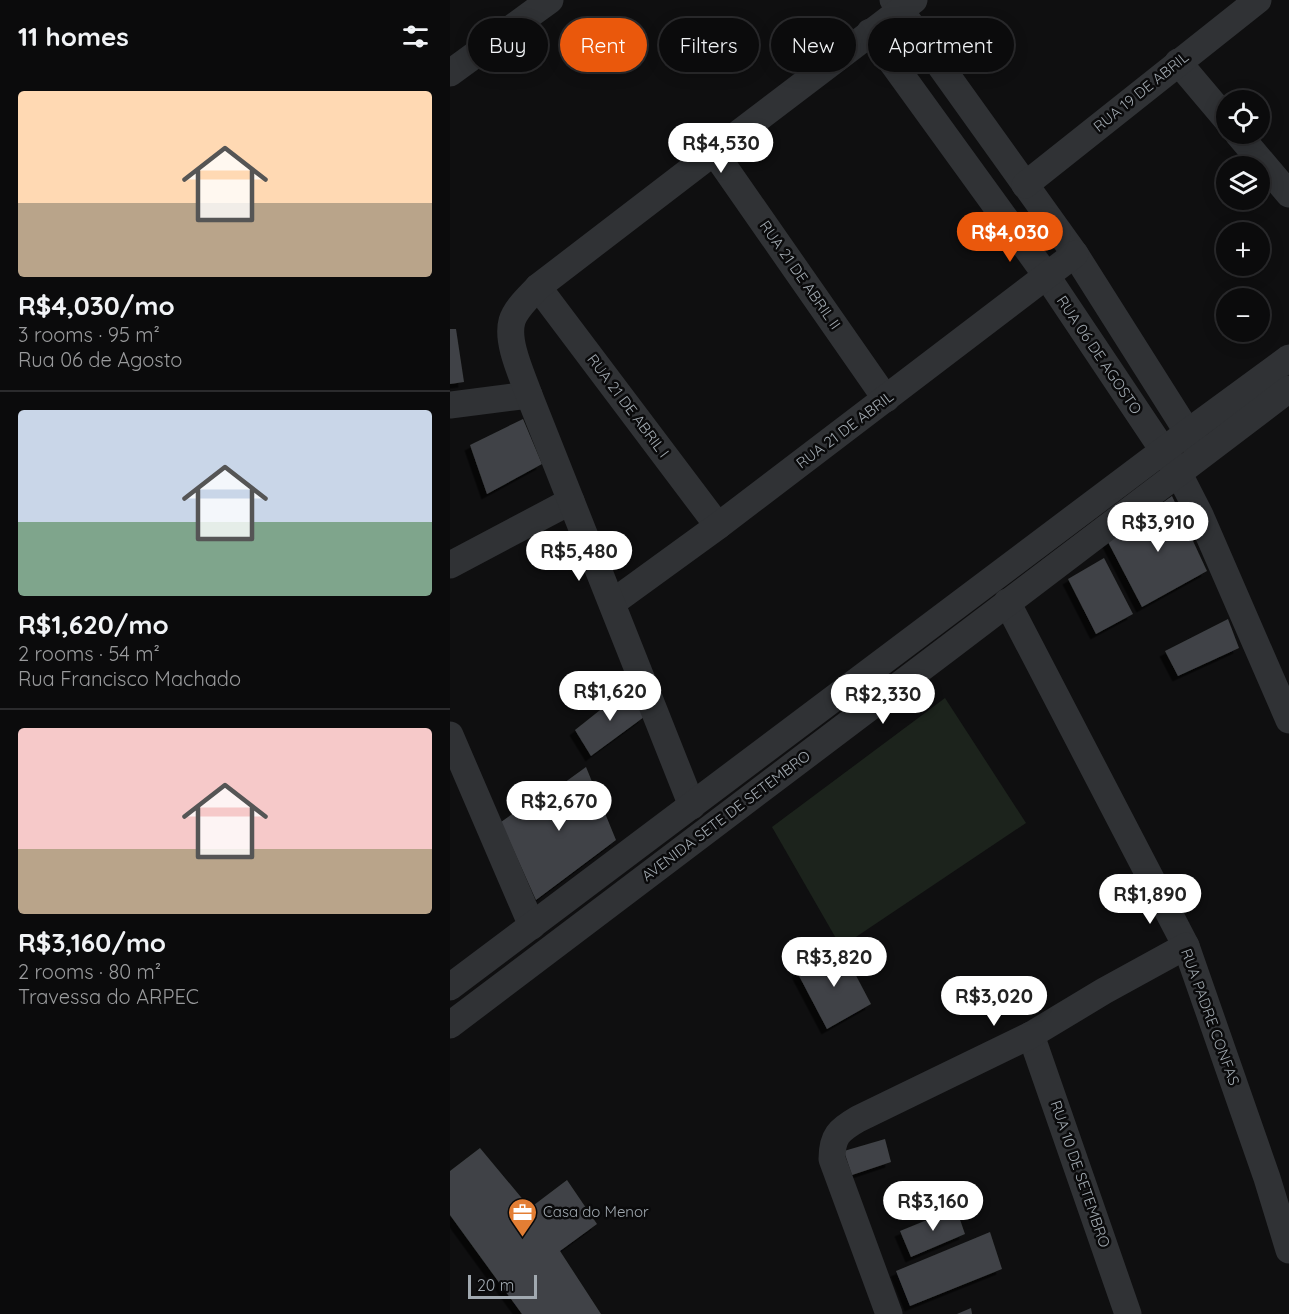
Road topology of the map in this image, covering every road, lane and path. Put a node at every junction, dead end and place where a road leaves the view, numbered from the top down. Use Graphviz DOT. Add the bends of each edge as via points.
graph roads {
  1 [pos="550,0"];
  2 [pos="1258,0"];
  3 [pos="902,3"];
  4 [pos="885,18"];
  5 [pos="868,34"];
  6 [pos="1178,62"];
  7 [pos="899,72"];
  8 [pos="450,73"];
  9 [pos="1216,107"];
  10 [pos="1246,144"];
  11 [pos="714,152"];
  12 [pos="1025,185"];
  13 [pos="1289,194"];
  14 [pos="1075,254"];
  15 [pos="1046,275"];
  16 [pos="538,287"];
  17 [pos="1289,358"];
  18 [pos="1289,389"];
  19 [pos="529,395"];
  20 [pos="886,399"];
  21 [pos="450,405"];
  22 [pos="1188,432"];
  23 [pos="1164,452"];
  24 [pos="1203,455"];
  25 [pos="1179,474"];
  26 [pos="571,501"];
  27 [pos="718,526"];
  28 [pos="450,565"];
  29 [pos="1007,602"];
  30 [pos="612,603"];
  31 [pos="1289,720"];
  32 [pos="450,735"];
  33 [pos="692,806"];
  34 [pos="532,926"];
  35 [pos="1186,946"];
  36 [pos="450,987"];
  37 [pos="450,1025"];
  38 [pos="1031,1035"];
  39 [pos="1278,1174"];
  40 [pos="1289,1250"];
  41 [pos="889,1314"];
  42 [pos="1128,1314"];
  1 -- 8 [label="street"];
  2 -- 6 [label="street, RUA 19 DE ABRIL"];
  3 -- 4 [label="street"];
  3 -- 12 [label="street"];
  5 -- 11 [label="street"];
  6 -- 9 [label="street"];
  6 -- 12 [label="street, RUA 19 DE ABRIL"];
  7 -- 15 [label="street, RUA 06 DE AGOSTO"];
  10 -- 13 [label="street"];
  11 -- 16 [label="street"];
  11 -- 20 [label="street, RUA 21 DE ABRIL II"];
  12 -- 14 [label="street"];
  14 -- 15 [label="street, RUA 21 DE ABRIL"];
  14 -- 22 [label="street"];
  15 -- 20 [label="street, RUA 21 DE ABRIL"];
  15 -- 23 [label="street, RUA 06 DE AGOSTO"];
  16 -- 19 [label="street" via="512,321 511,342"];
  16 -- 27 [label="street, RUA 21 DE ABRIL I"];
  17 -- 22 [label="street, AVENIDA SETE DE SETEMBRO"];
  18 -- 24 [label="street, AVENIDA SETE DE SETEMBRO"];
  19 -- 21 [label="street"];
  19 -- 26 [label="street"];
  20 -- 27 [label="street, RUA 21 DE ABRIL"];
  22 -- 23 [label="street, AVENIDA SETE DE SETEMBRO"];
  22 -- 24 [label="street"];
  23 -- 25 [label="street, RUA 06 DE AGOSTO"];
  23 -- 33 [label="street, AVENIDA SETE DE SETEMBRO"];
  24 -- 25 [label="street, AVENIDA SETE DE SETEMBRO"];
  25 -- 29 [label="street, AVENIDA SETE DE SETEMBRO"];
  25 -- 31 [label="street, RUA 06 DE AGOSTO"];
  26 -- 28 [label="street"];
  26 -- 30 [label="street"];
  27 -- 30 [label="street, RUA 21 DE ABRIL"];
  29 -- 35 [label="street, RUA PADRE CONFAS"];
  29 -- 37 [label="street, AVENIDA SETE DE SETEMBRO"];
  30 -- 33 [label="street"];
  32 -- 34 [label="street"];
  33 -- 34 [label="street, AVENIDA SETE DE SETEMBRO"];
  34 -- 36 [label="street, AVENIDA SETE DE SETEMBRO"];
  35 -- 38 [label="street"];
  35 -- 39 [label="street, RUA PADRE CONFAS"];
  38 -- 41 [label="street" via="858,1119 839,1131 834,1140 832,1159"];
  38 -- 42 [label="street, RUA 10 DE SETEMBRO"];
  39 -- 40 [label="street, RUA PADRE CONFAS"];
}
